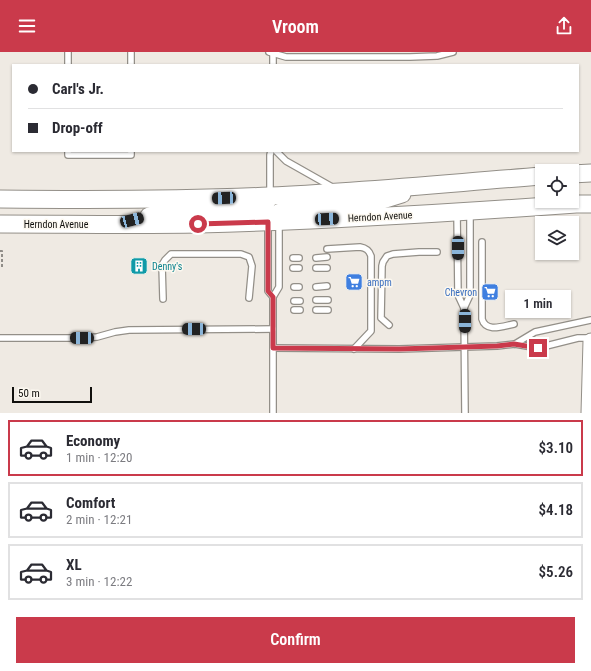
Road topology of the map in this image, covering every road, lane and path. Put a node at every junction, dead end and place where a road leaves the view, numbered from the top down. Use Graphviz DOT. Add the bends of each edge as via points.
graph roads {
  1 [pos="68,52"];
  2 [pos="131,52"];
  3 [pos="453,52"];
  4 [pos="271,53"];
  5 [pos="68,64"];
  6 [pos="131,64"];
  7 [pos="273,64"];
  8 [pos="68,152"];
  9 [pos="131,152"];
  10 [pos="271,152"];
  11 [pos="277,152"];
  12 [pos="591,173"];
  13 [pos="579,174"];
  14 [pos="535,177"];
  15 [pos="437,184"];
  16 [pos="341,192"];
  17 [pos="270,196"];
  18 [pos="0,199"];
  19 [pos="19,199"];
  20 [pos="0,204"];
  21 [pos="591,204"];
  22 [pos="464,212"];
  23 [pos="273,221"];
  24 [pos="0,224"];
  25 [pos="118,224"];
  26 [pos="482,242"];
  27 [pos="327,249"];
  28 [pos="0,251"];
  29 [pos="437,252"];
  30 [pos="327,257"];
  31 [pos="316,258"];
  32 [pos="0,267"];
  33 [pos="316,268"];
  34 [pos="327,268"];
  35 [pos="327,286"];
  36 [pos="316,287"];
  37 [pos="273,297"];
  38 [pos="163,298"];
  39 [pos="249,298"];
  40 [pos="316,300"];
  41 [pos="328,300"];
  42 [pos="464,308"];
  43 [pos="316,310"];
  44 [pos="328,310"];
  45 [pos="591,320"];
  46 [pos="514,324"];
  47 [pos="389,325"];
  48 [pos="273,329"];
  49 [pos="0,338"];
  50 [pos="591,340"];
  51 [pos="514,344"];
  52 [pos="465,347"];
  53 [pos="273,348"];
  54 [pos="354,349"];
  55 [pos="273,413"];
  56 [pos="465,413"];
  57 [pos="589,413"];
  1 -- 5 [label="lane"];
  2 -- 6 [label="lane"];
  3 -- 4 [label="lane" via="438,56 410,57 286,57"];
  4 -- 7 [label="lane"];
  8 -- 9 [label="lane" via="68,155 131,155"];
  10 -- 17 [label="lane"];
  11 -- 16 [label="lane" via="286,161"];
  12 -- 13 [label="main road"];
  14 -- 15 [label="main road"];
  15 -- 16 [label="main road"];
  15 -- 23 [label="main road" via="373,203 290,208 278,213"];
  16 -- 17 [label="main road"];
  17 -- 19 [label="main road" via="146,200"];
  17 -- 25 [label="main road" via="264,206 258,209 162,212"];
  18 -- 19 [label="main road"];
  19 -- 20 [label="main road"];
  21 -- 22 [label="main road, Herndon Avenue"];
  22 -- 23 [label="main road, Herndon Avenue"];
  22 -- 42 [label="lane" via="458,295"];
  22 -- 42 [label="lane" via="470,295"];
  23 -- 25 [label="main road, Herndon Avenue"];
  23 -- 37 [label="lane" via="279,287"];
  23 -- 37 [label="lane" via="268,291"];
  24 -- 25 [label="main road, Herndon Avenue"];
  26 -- 46 [label="lane" via="483,323 492,328"];
  27 -- 54 [label="lane" via="360,247 370,252 371,331"];
  28 -- 32 [label="path"];
  29 -- 47 [label="lane" via="393,254 387,256 383,262 381,318"];
  30 -- 31 [label="lane"];
  33 -- 34 [label="lane"];
  35 -- 36 [label="lane"];
  37 -- 48 [label="lane"];
  38 -- 39 [label="lane" via="162,265 171,254 241,254 249,257 252,266"];
  40 -- 41 [label="lane"];
  42 -- 52 [label="lane"];
  43 -- 44 [label="lane"];
  45 -- 51 [label="lane" via="535,332"];
  48 -- 49 [label="lane" via="129,330 82,338"];
  48 -- 53 [label="lane"];
  50 -- 51 [label="lane" via="578,338 538,348"];
  50 -- 57 [label="main road"];
  51 -- 52 [label="lane"];
  52 -- 54 [label="lane"];
  52 -- 56 [label="lane"];
  53 -- 54 [label="lane"];
  53 -- 55 [label="lane"];
}
